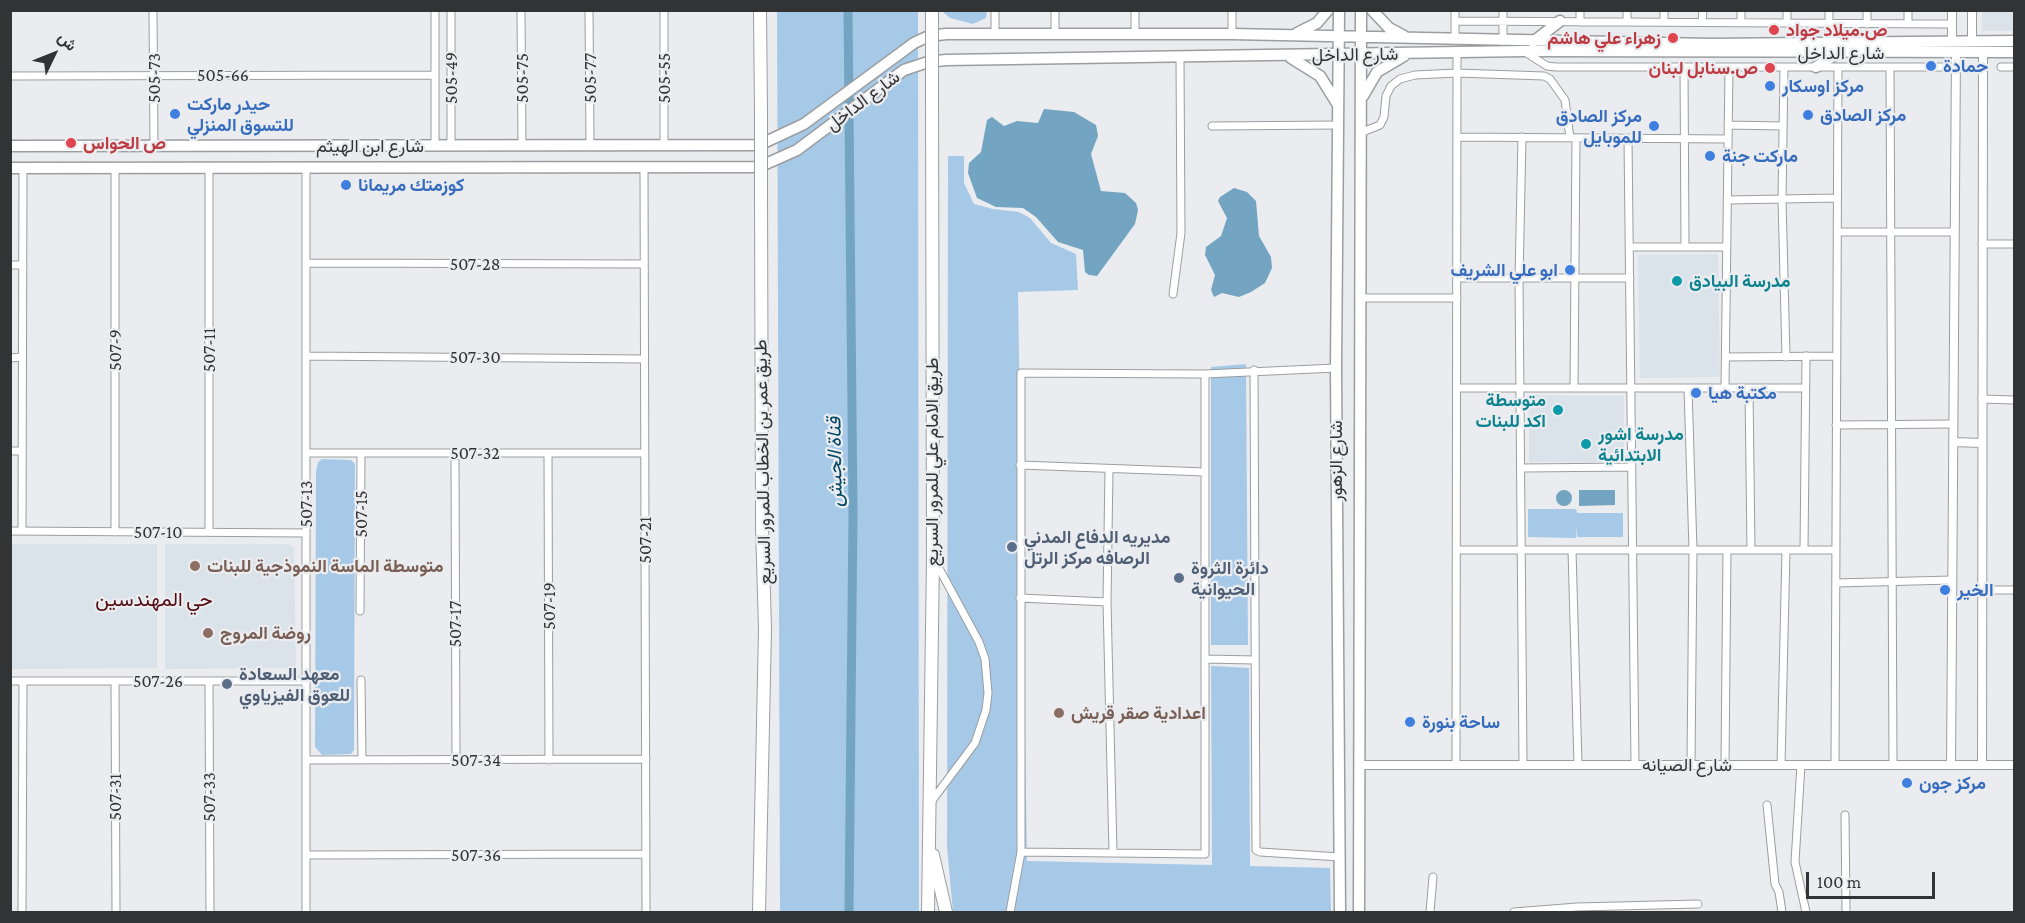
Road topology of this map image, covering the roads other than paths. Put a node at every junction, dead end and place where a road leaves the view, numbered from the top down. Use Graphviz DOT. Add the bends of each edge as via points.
graph roads {
  1 [pos="153,10"];
  2 [pos="435,10"];
  3 [pos="451,10"];
  4 [pos="521,10"];
  5 [pos="589,10"];
  6 [pos="664,10"];
  7 [pos="760,10"];
  8 [pos="932,10"];
  9 [pos="995,10"];
  10 [pos="1055,10"];
  11 [pos="1136,10"];
  12 [pos="1232,10"];
  13 [pos="1328,10"];
  14 [pos="1339,10"];
  15 [pos="1361,10"];
  16 [pos="1372,10"];
  17 [pos="1455,10"];
  18 [pos="1503,10"];
  19 [pos="1539,10"];
  20 [pos="1580,10"];
  21 [pos="1627,10"];
  22 [pos="1664,10"];
  23 [pos="1703,10"];
  24 [pos="1741,10"];
  25 [pos="1787,10"];
  26 [pos="1829,10"];
  27 [pos="1867,10"];
  28 [pos="1908,10"];
  29 [pos="1952,10"];
  30 [pos="1972,10"];
  31 [pos="1455,21"];
  32 [pos="1503,21"];
  33 [pos="1539,21"];
  34 [pos="1560,21"];
  35 [pos="1580,22"];
  36 [pos="1627,22"];
  37 [pos="1664,22"];
  38 [pos="1702,22"];
  39 [pos="1741,23"];
  40 [pos="1787,23"];
  41 [pos="1829,23"];
  42 [pos="1867,24"];
  43 [pos="1908,24"];
  44 [pos="1952,24"];
  45 [pos="995,33"];
  46 [pos="1055,33"];
  47 [pos="1135,33"];
  48 [pos="1232,34"];
  49 [pos="1257,35"];
  50 [pos="1288,35"];
  51 [pos="1339,36"];
  52 [pos="1361,37"];
  53 [pos="1413,38"];
  54 [pos="1455,40"];
  55 [pos="1503,41"];
  56 [pos="2014,41"];
  57 [pos="1533,42"];
  58 [pos="1829,42"];
  59 [pos="1972,42"];
  60 [pos="1954,47"];
  61 [pos="1524,51"];
  62 [pos="1840,52"];
  63 [pos="1983,52"];
  64 [pos="2014,52"];
  65 [pos="1457,53"];
  66 [pos="1413,54"];
  67 [pos="1361,55"];
  68 [pos="1288,56"];
  69 [pos="1339,56"];
  70 [pos="1258,57"];
  71 [pos="1180,58"];
  72 [pos="1547,66"];
  73 [pos="1684,67"];
  74 [pos="1729,67"];
  75 [pos="1784,67"];
  76 [pos="1816,67"];
  77 [pos="1838,67"];
  78 [pos="1890,67"];
  79 [pos="1956,67"];
  80 [pos="2001,67"];
  81 [pos="2014,67"];
  82 [pos="1457,73"];
  83 [pos="153,75"];
  84 [pos="435,75"];
  85 [pos="10,76"];
  86 [pos="1550,79"];
  87 [pos="1340,108"];
  88 [pos="1360,108"];
  89 [pos="1339,124"];
  90 [pos="1728,125"];
  91 [pos="1212,126"];
  92 [pos="1783,126"];
  93 [pos="1360,133"];
  94 [pos="1457,137"];
  95 [pos="1522,137"];
  96 [pos="1573,138"];
  97 [pos="1628,138"];
  98 [pos="1684,138"];
  99 [pos="1728,139"];
  100 [pos="664,145"];
  101 [pos="730,145"];
  102 [pos="10,146"];
  103 [pos="154,146"];
  104 [pos="435,146"];
  105 [pos="451,146"];
  106 [pos="522,146"];
  107 [pos="590,146"];
  108 [pos="610,146"];
  109 [pos="728,167"];
  110 [pos="10,168"];
  111 [pos="23,168"];
  112 [pos="209,168"];
  113 [pos="306,168"];
  114 [pos="611,168"];
  115 [pos="644,168"];
  116 [pos="115,169"];
  117 [pos="1837,198"];
  118 [pos="1727,200"];
  119 [pos="1782,200"];
  120 [pos="1837,232"];
  121 [pos="1890,232"];
  122 [pos="1955,232"];
  123 [pos="1982,244"];
  124 [pos="2014,244"];
  125 [pos="1630,247"];
  126 [pos="1685,247"];
  127 [pos="1726,248"];
  128 [pos="306,263"];
  129 [pos="644,264"];
  130 [pos="10,265"];
  131 [pos="22,265"];
  132 [pos="1457,278"];
  133 [pos="1576,278"];
  134 [pos="1630,278"];
  135 [pos="1519,279"];
  136 [pos="1173,294"];
  137 [pos="1360,298"];
  138 [pos="1457,298"];
  139 [pos="306,356"];
  140 [pos="1806,356"];
  141 [pos="1837,356"];
  142 [pos="22,357"];
  143 [pos="1726,357"];
  144 [pos="1786,357"];
  145 [pos="10,358"];
  146 [pos="644,358"];
  147 [pos="1336,368"];
  148 [pos="1254,370"];
  149 [pos="1205,374"];
  150 [pos="1457,388"];
  151 [pos="1522,388"];
  152 [pos="1574,388"];
  153 [pos="1631,388"];
  154 [pos="1688,388"];
  155 [pos="1725,388"];
  156 [pos="1749,388"];
  157 [pos="1805,388"];
  158 [pos="1982,399"];
  159 [pos="2014,400"];
  160 [pos="1891,423"];
  161 [pos="1953,424"];
  162 [pos="1836,425"];
  163 [pos="1953,442"];
  164 [pos="1982,443"];
  165 [pos="10,451"];
  166 [pos="22,451"];
  167 [pos="306,453"];
  168 [pos="361,453"];
  169 [pos="455,453"];
  170 [pos="549,453"];
  171 [pos="644,453"];
  172 [pos="1020,465"];
  173 [pos="1632,467"];
  174 [pos="1522,468"];
  175 [pos="1109,469"];
  176 [pos="1205,472"];
  177 [pos="10,531"];
  178 [pos="22,531"];
  179 [pos="115,532"];
  180 [pos="208,532"];
  181 [pos="306,533"];
  182 [pos="1456,550"];
  183 [pos="1522,550"];
  184 [pos="1572,550"];
  185 [pos="1633,550"];
  186 [pos="1693,550"];
  187 [pos="1727,550"];
  188 [pos="1751,550"];
  189 [pos="1786,550"];
  190 [pos="1804,550"];
  191 [pos="1836,550"];
  192 [pos="933,557"];
  193 [pos="1952,580"];
  194 [pos="1836,583"];
  195 [pos="1892,583"];
  196 [pos="1982,590"];
  197 [pos="2014,590"];
  198 [pos="1020,598"];
  199 [pos="1107,602"];
  200 [pos="360,611"];
  201 [pos="1205,659"];
  202 [pos="1255,660"];
  203 [pos="361,680"];
  204 [pos="10,681"];
  205 [pos="115,681"];
  206 [pos="209,681"];
  207 [pos="306,681"];
  208 [pos="23,682"];
  209 [pos="646,759"];
  210 [pos="306,760"];
  211 [pos="362,760"];
  212 [pos="456,760"];
  213 [pos="549,760"];
  214 [pos="1523,764"];
  215 [pos="1578,764"];
  216 [pos="1360,765"];
  217 [pos="1456,765"];
  218 [pos="1635,765"];
  219 [pos="1691,765"];
  220 [pos="1725,765"];
  221 [pos="1781,765"];
  222 [pos="1801,765"];
  223 [pos="1835,765"];
  224 [pos="1893,765"];
  225 [pos="1951,765"];
  226 [pos="1982,765"];
  227 [pos="2014,765"];
  228 [pos="929,804"];
  229 [pos="1767,805"];
  230 [pos="1845,815"];
  231 [pos="929,842"];
  232 [pos="1021,852"];
  233 [pos="1113,852"];
  234 [pos="646,854"];
  235 [pos="306,855"];
  236 [pos="759,856"];
  237 [pos="1340,857"];
  238 [pos="1359,858"];
  239 [pos="1433,877"];
  240 [pos="1698,904"];
  241 [pos="22,912"];
  242 [pos="116,912"];
  243 [pos="210,912"];
  244 [pos="306,912"];
  245 [pos="646,912"];
  246 [pos="752,912"];
  247 [pos="759,912"];
  248 [pos="928,912"];
  249 [pos="946,912"];
  250 [pos="1010,912"];
  251 [pos="1340,912"];
  252 [pos="1359,912"];
  253 [pos="1430,912"];
  254 [pos="1514,912"];
  255 [pos="1782,912"];
  256 [pos="1806,912"];
  257 [pos="1846,912"];
  1 -- 83 [label="street, 505-73"];
  2 -- 84 [label="street, 505-49"];
  3 -- 105 [label="street, 505-49"];
  4 -- 106 [label="street, 505-75"];
  5 -- 107 [label="street, 505-77"];
  6 -- 100 [label="street, 505-55"];
  7 -- 236 [label="highway, طريق عمر بن الخطاب للمرور السريع, bridge" via="765,629"];
  8 -- 192 [label="highway, طريق الامام علي للمرور السريع, bridge"];
  9 -- 45 [label="street"];
  10 -- 46 [label="street"];
  11 -- 47 [label="street"];
  12 -- 48 [label="street"];
  13 -- 50 [label="main road" via="1317,23"];
  14 -- 51 [label="main road, شارع الزهور"];
  15 -- 52 [label="main road, شارع الزهور"];
  16 -- 53 [label="main road" via="1389,28"];
  17 -- 31 [label="street"];
  18 -- 32 [label="street"];
  19 -- 33 [label="street"];
  20 -- 35 [label="street"];
  21 -- 36 [label="street"];
  22 -- 37 [label="street"];
  23 -- 38 [label="street"];
  24 -- 39 [label="street"];
  25 -- 40 [label="street"];
  26 -- 41 [label="street"];
  27 -- 42 [label="street"];
  28 -- 43 [label="street"];
  29 -- 44 [label="street"];
  30 -- 59 [label="street"];
  31 -- 32 [label="street"];
  31 -- 54 [label="street"];
  32 -- 33 [label="street"];
  32 -- 55 [label="street"];
  33 -- 34 [label="street"];
  34 -- 35 [label="street"];
  34 -- 57 [label="main road"];
  35 -- 36 [label="street"];
  36 -- 37 [label="street"];
  37 -- 38 [label="street"];
  38 -- 39 [label="street"];
  39 -- 40 [label="street"];
  40 -- 41 [label="street"];
  41 -- 42 [label="street"];
  41 -- 58 [label="street"];
  42 -- 43 [label="street"];
  43 -- 44 [label="street"];
  44 -- 60 [label="street"];
  45 -- 46 [label="main road, شارع الداخل"];
  45 -- 101 [label="main road, شارع الداخل, bridge" via="929,36 804,124 759,145"];
  46 -- 47 [label="main road, شارع الداخل"];
  47 -- 48 [label="main road, شارع الداخل"];
  48 -- 49 [label="main road, شارع الداخل"];
  49 -- 50 [label="main road, شارع الداخل"];
  49 -- 70 [label="main road"];
  50 -- 51 [label="main road, شارع الداخل"];
  51 -- 52 [label="main road, شارع الداخل"];
  51 -- 69 [label="main road, شارع الزهور"];
  52 -- 53 [label="main road, شارع الداخل"];
  52 -- 67 [label="main road, شارع الزهور"];
  53 -- 54 [label="main road, شارع الداخل"];
  54 -- 55 [label="main road, شارع الداخل"];
  55 -- 57 [label="main road, شارع الداخل"];
  56 -- 59 [label="main road, شارع الداخل"];
  57 -- 58 [label="main road, شارع الداخل"];
  58 -- 60 [label="main road, شارع الداخل"];
  59 -- 60 [label="main road, شارع الداخل"];
  60 -- 62 [label="main road, شارع الداخل"];
  60 -- 63 [label="main road, شارع الداخل"];
  60 -- 79 [label="street"];
  61 -- 62 [label="main road, شارع الداخل"];
  61 -- 65 [label="main road, شارع الداخل"];
  61 -- 72 [label="street"];
  62 -- 76 [label="main road"];
  63 -- 64 [label="main road, شارع الداخل"];
  63 -- 123 [label="street"];
  65 -- 66 [label="main road, شارع الداخل"];
  65 -- 82 [label="street"];
  66 -- 67 [label="main road, شارع الداخل"];
  66 -- 88 [label="main road" via="1400,57 1377,72"];
  67 -- 69 [label="main road, شارع الداخل"];
  67 -- 88 [label="main road, شارع الزهور"];
  68 -- 69 [label="main road, شارع الداخل"];
  68 -- 70 [label="main road, شارع الداخل"];
  68 -- 87 [label="main road" via="1320,76"];
  69 -- 87 [label="main road, شارع الزهور"];
  70 -- 71 [label="main road, شارع الداخل"];
  71 -- 109 [label="main road, شارع الداخل, bridge" via="915,64 784,158 759,167"];
  71 -- 136 [label="street" via="1181,233"];
  72 -- 73 [label="street"];
  72 -- 86 [label="street"];
  73 -- 74 [label="street"];
  73 -- 98 [label="street"];
  74 -- 75 [label="street"];
  74 -- 90 [label="street"];
  75 -- 76 [label="street"];
  75 -- 92 [label="street"];
  76 -- 77 [label="street"];
  77 -- 78 [label="street"];
  77 -- 117 [label="street"];
  78 -- 79 [label="street"];
  78 -- 121 [label="street"];
  79 -- 122 [label="street"];
  80 -- 81 [label="street"];
  82 -- 86 [label="street"];
  82 -- 93 [label="street" via="1415,75 1400,80 1386,96 1380,125"];
  82 -- 94 [label="street"];
  83 -- 84 [label="street, 505-66"];
  83 -- 85 [label="street, 505-66"];
  83 -- 103 [label="street, 505-73"];
  84 -- 104 [label="street, 505-49"];
  86 -- 96 [label="street" via="1565,100"];
  87 -- 89 [label="main road, شارع الزهور"];
  88 -- 93 [label="main road, شارع الزهور"];
  89 -- 91 [label="street"];
  89 -- 147 [label="main road, شارع الزهور"];
  90 -- 92 [label="street"];
  90 -- 99 [label="street"];
  92 -- 119 [label="street"];
  93 -- 137 [label="main road, شارع الزهور"];
  94 -- 95 [label="street"];
  94 -- 132 [label="street"];
  95 -- 96 [label="street"];
  95 -- 135 [label="street"];
  96 -- 97 [label="street"];
  96 -- 133 [label="street"];
  97 -- 98 [label="street"];
  97 -- 125 [label="street"];
  98 -- 99 [label="street"];
  98 -- 126 [label="street"];
  99 -- 118 [label="street"];
  100 -- 101 [label="main road, شارع ابن الهيثم"];
  100 -- 108 [label="main road, شارع ابن الهيثم"];
  102 -- 103 [label="main road, شارع ابن الهيثم"];
  103 -- 104 [label="main road, شارع ابن الهيثم"];
  104 -- 105 [label="main road, شارع ابن الهيثم"];
  105 -- 106 [label="main road, شارع ابن الهيثم"];
  106 -- 107 [label="main road, شارع ابن الهيثم"];
  107 -- 108 [label="main road, شارع ابن الهيثم"];
  108 -- 114 [label="main road"];
  109 -- 115 [label="main road, شارع ابن الهيثم"];
  110 -- 111 [label="main road, شارع ابن الهيثم"];
  111 -- 116 [label="main road, شارع ابن الهيثم"];
  111 -- 131 [label="street"];
  112 -- 113 [label="main road, شارع ابن الهيثم"];
  112 -- 116 [label="main road, شارع ابن الهيثم"];
  112 -- 180 [label="street, 507-11"];
  113 -- 114 [label="main road, شارع ابن الهيثم"];
  113 -- 128 [label="street, 507-13"];
  114 -- 115 [label="main road, شارع ابن الهيثم"];
  115 -- 129 [label="street, 507-21"];
  116 -- 179 [label="street, 507-9"];
  117 -- 119 [label="street"];
  117 -- 120 [label="street"];
  118 -- 119 [label="street"];
  118 -- 127 [label="street"];
  119 -- 144 [label="street"];
  120 -- 121 [label="street"];
  120 -- 141 [label="street"];
  121 -- 122 [label="street"];
  121 -- 160 [label="street"];
  122 -- 161 [label="street"];
  123 -- 124 [label="street"];
  123 -- 158 [label="street"];
  125 -- 126 [label="street"];
  125 -- 134 [label="street"];
  126 -- 127 [label="street"];
  127 -- 143 [label="street"];
  128 -- 129 [label="street, 507-28"];
  128 -- 139 [label="street, 507-13"];
  129 -- 146 [label="street, 507-21"];
  130 -- 131 [label="street"];
  131 -- 142 [label="street"];
  132 -- 135 [label="street"];
  132 -- 138 [label="street"];
  133 -- 134 [label="street"];
  133 -- 135 [label="street"];
  133 -- 152 [label="street"];
  134 -- 153 [label="street"];
  135 -- 151 [label="street"];
  137 -- 138 [label="street"];
  137 -- 216 [label="main road, شارع الزهور"];
  138 -- 150 [label="street"];
  139 -- 146 [label="street, 507-30"];
  139 -- 167 [label="street, 507-13"];
  140 -- 141 [label="street"];
  140 -- 144 [label="street"];
  140 -- 157 [label="street"];
  141 -- 162 [label="street"];
  142 -- 145 [label="street"];
  142 -- 166 [label="street"];
  143 -- 144 [label="street"];
  143 -- 155 [label="street"];
  146 -- 171 [label="street, 507-21"];
  147 -- 148 [label="street"];
  147 -- 237 [label="main road, شارع الزهور"];
  148 -- 149 [label="street"];
  148 -- 202 [label="street"];
  149 -- 172 [label="street" via="1021,373"];
  149 -- 176 [label="street"];
  150 -- 151 [label="street"];
  150 -- 182 [label="street"];
  151 -- 152 [label="street"];
  151 -- 174 [label="street"];
  152 -- 153 [label="street"];
  153 -- 154 [label="street"];
  153 -- 173 [label="street"];
  154 -- 155 [label="street"];
  154 -- 186 [label="street"];
  155 -- 156 [label="street"];
  156 -- 157 [label="street"];
  156 -- 188 [label="street"];
  157 -- 190 [label="street"];
  158 -- 159 [label="street"];
  158 -- 164 [label="street"];
  160 -- 161 [label="street"];
  160 -- 162 [label="street"];
  160 -- 195 [label="street"];
  161 -- 163 [label="street"];
  162 -- 191 [label="street"];
  163 -- 164 [label="street"];
  163 -- 193 [label="street"];
  164 -- 196 [label="street"];
  165 -- 166 [label="street"];
  166 -- 178 [label="street"];
  167 -- 168 [label="street, 507-32"];
  167 -- 181 [label="street, 507-13"];
  168 -- 169 [label="street, 507-32"];
  168 -- 200 [label="street, 507-15"];
  169 -- 170 [label="street, 507-32"];
  169 -- 212 [label="street, 507-17"];
  170 -- 171 [label="street, 507-32"];
  170 -- 213 [label="street, 507-19"];
  171 -- 209 [label="street, 507-21"];
  172 -- 175 [label="street"];
  172 -- 198 [label="street"];
  173 -- 174 [label="street"];
  173 -- 185 [label="street"];
  174 -- 183 [label="street"];
  175 -- 176 [label="street"];
  175 -- 199 [label="street"];
  176 -- 201 [label="street"];
  177 -- 178 [label="street, 507-10"];
  178 -- 179 [label="street, 507-10"];
  179 -- 180 [label="street, 507-10"];
  180 -- 181 [label="street, 507-10"];
  181 -- 207 [label="street, 507-13"];
  182 -- 183 [label="street"];
  182 -- 217 [label="street"];
  183 -- 184 [label="street"];
  183 -- 214 [label="street"];
  184 -- 185 [label="street"];
  184 -- 215 [label="street"];
  185 -- 186 [label="street"];
  185 -- 218 [label="street"];
  186 -- 187 [label="street"];
  186 -- 219 [label="street"];
  187 -- 188 [label="street"];
  187 -- 220 [label="street"];
  188 -- 189 [label="street"];
  189 -- 190 [label="street"];
  189 -- 221 [label="street"];
  190 -- 191 [label="street"];
  191 -- 194 [label="street"];
  192 -- 228 [label="highway, طريق الامام علي للمرور السريع"];
  192 -- 228 [label="street" via="980,642 988,693 975,743"];
  193 -- 195 [label="street"];
  193 -- 225 [label="street"];
  194 -- 195 [label="street"];
  194 -- 223 [label="street"];
  195 -- 224 [label="street"];
  196 -- 197 [label="street"];
  196 -- 226 [label="street"];
  198 -- 199 [label="street"];
  198 -- 232 [label="street"];
  199 -- 233 [label="street"];
  201 -- 202 [label="street"];
  201 -- 233 [label="street" via="1205,854"];
  202 -- 237 [label="street" via="1256,850"];
  203 -- 211 [label="street"];
  204 -- 208 [label="street, 507-26"];
  205 -- 206 [label="street, 507-26"];
  205 -- 208 [label="street, 507-26"];
  205 -- 242 [label="street, 507-31"];
  206 -- 207 [label="street, 507-26"];
  206 -- 243 [label="street, 507-33"];
  207 -- 210 [label="street, 507-13"];
  208 -- 241 [label="street"];
  209 -- 213 [label="street, 507-34"];
  209 -- 234 [label="street, 507-21"];
  210 -- 211 [label="street, 507-34"];
  210 -- 235 [label="street, 507-13"];
  211 -- 212 [label="street, 507-34"];
  212 -- 213 [label="street, 507-34"];
  214 -- 215 [label="street, شارع الصيانه"];
  214 -- 217 [label="street, شارع الصيانه"];
  215 -- 218 [label="street, شارع الصيانه"];
  216 -- 217 [label="street, شارع الصيانه"];
  216 -- 238 [label="main road, شارع الزهور"];
  218 -- 219 [label="street, شارع الصيانه"];
  219 -- 220 [label="street, شارع الصيانه"];
  220 -- 221 [label="street, شارع الصيانه"];
  221 -- 222 [label="street, شارع الصيانه"];
  222 -- 223 [label="street, شارع الصيانه"];
  222 -- 256 [label="street" via="1795,862"];
  223 -- 224 [label="street, شارع الصيانه"];
  224 -- 225 [label="street, شارع الصيانه"];
  225 -- 226 [label="street, شارع الصيانه"];
  226 -- 227 [label="street, شارع الصيانه"];
  228 -- 231 [label="highway, طريق الامام علي للمرور السريع"];
  229 -- 255 [label="street" via="1775,884"];
  230 -- 257 [label="street"];
  231 -- 248 [label="highway, طريق الامام علي للمرور السريع"];
  231 -- 249 [label="highway"];
  232 -- 233 [label="street"];
  232 -- 250 [label="street"];
  234 -- 235 [label="street, 507-36"];
  234 -- 245 [label="street, 507-21"];
  235 -- 244 [label="street, 507-13"];
  236 -- 246 [label="highway"];
  236 -- 247 [label="highway, طريق عمر بن الخطاب للمرور السريع"];
  237 -- 238 [label="main road"];
  237 -- 251 [label="main road, شارع الزهور"];
  238 -- 252 [label="main road, شارع الزهور"];
  239 -- 253 [label="street"];
  240 -- 254 [label="street"];
}
